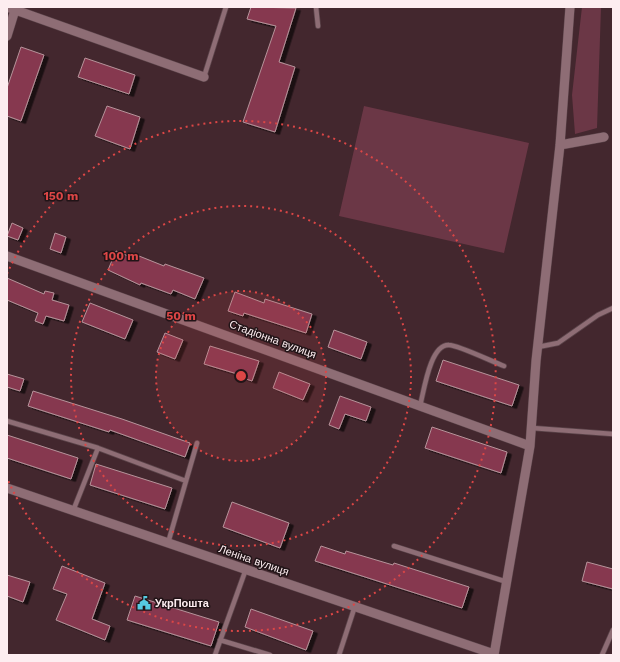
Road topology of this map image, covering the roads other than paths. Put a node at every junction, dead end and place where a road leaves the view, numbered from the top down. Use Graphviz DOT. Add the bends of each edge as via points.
graph roads {
  1 [pos="226,7"];
  2 [pos="316,7"];
  3 [pos="570,7"];
  4 [pos="11,8"];
  5 [pos="318,26"];
  6 [pos="7,36"];
  7 [pos="204,77"];
  8 [pos="604,137"];
  9 [pos="560,145"];
  10 [pos="7,256"];
  11 [pos="613,308"];
  12 [pos="538,347"];
  13 [pos="504,366"];
  14 [pos="420,406"];
  15 [pos="7,421"];
  16 [pos="532,428"];
  17 [pos="613,434"];
  18 [pos="197,443"];
  19 [pos="530,446"];
  20 [pos="98,448"];
  21 [pos="186,481"];
  22 [pos="7,488"];
  23 [pos="73,511"];
  24 [pos="168,543"];
  25 [pos="394,546"];
  26 [pos="246,570"];
  27 [pos="507,582"];
  28 [pos="355,606"];
  29 [pos="613,630"];
  30 [pos="220,640"];
  31 [pos="215,655"];
  32 [pos="270,655"];
  33 [pos="340,655"];
  34 [pos="496,655"];
  35 [pos="602,655"];
  1 -- 7 [label="lane"];
  2 -- 5 [label="lane"];
  3 -- 9 [label="street"];
  4 -- 6 [label="street"];
  4 -- 7 [label="street"];
  8 -- 9 [label="street"];
  9 -- 12 [label="street"];
  10 -- 14 [label="street, Стадіонна вулиця"];
  11 -- 12 [label="lane" via="598,315 558,343"];
  12 -- 16 [label="street"];
  13 -- 14 [label="lane" via="449,345 439,348 433,357"];
  14 -- 19 [label="street, Стадіонна вулиця"];
  15 -- 20 [label="lane"];
  16 -- 17 [label="lane"];
  16 -- 19 [label="street"];
  18 -- 21 [label="lane"];
  19 -- 27 [label="street"];
  20 -- 21 [label="lane"];
  20 -- 23 [label="lane"];
  21 -- 24 [label="lane"];
  22 -- 23 [label="street, Леніна вулиця"];
  23 -- 24 [label="street, Леніна вулиця"];
  24 -- 26 [label="street, Леніна вулиця"];
  25 -- 27 [label="lane"];
  26 -- 28 [label="street, Леніна вулиця"];
  26 -- 30 [label="lane"];
  27 -- 34 [label="street"];
  28 -- 33 [label="lane"];
  28 -- 34 [label="street, Леніна вулиця"];
  29 -- 35 [label="lane"];
  30 -- 31 [label="lane"];
  30 -- 32 [label="lane"];
}
